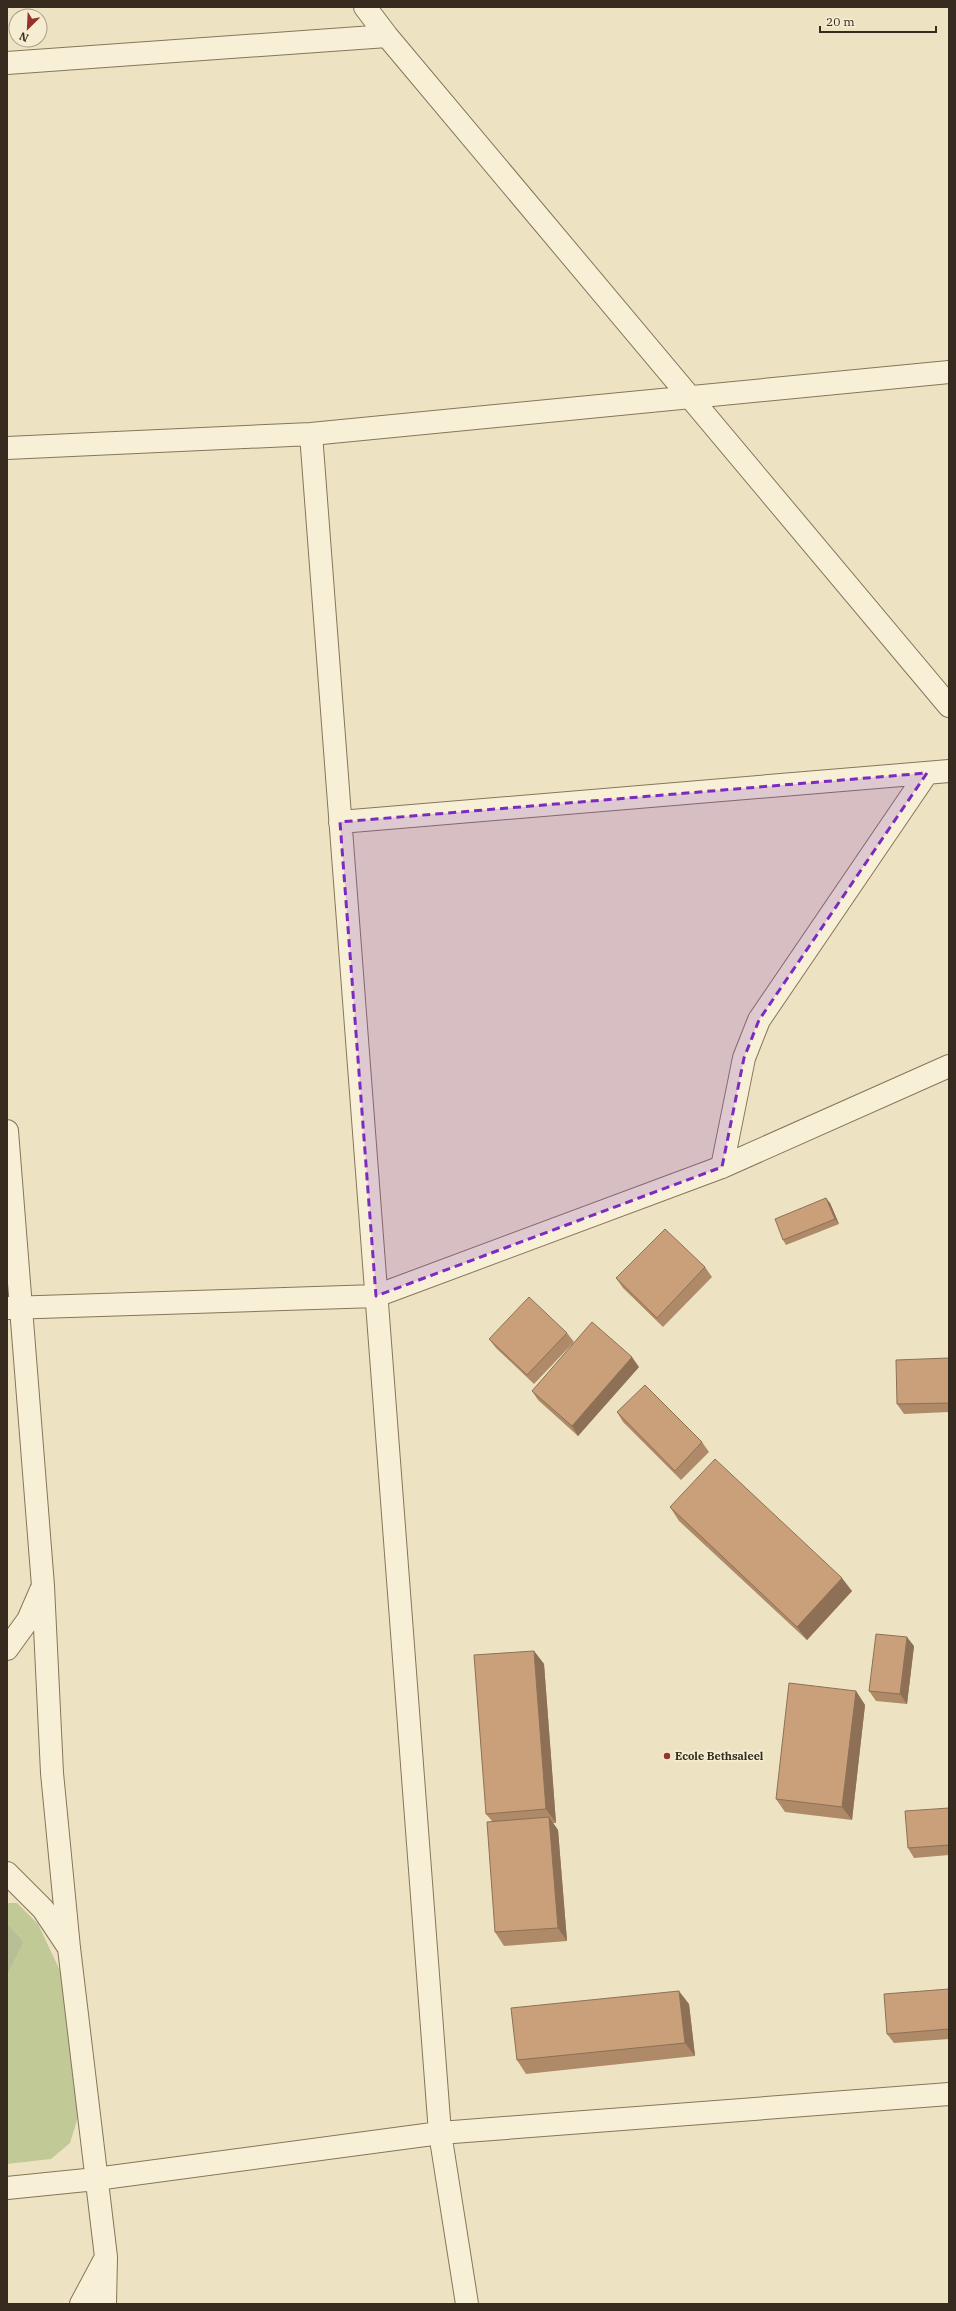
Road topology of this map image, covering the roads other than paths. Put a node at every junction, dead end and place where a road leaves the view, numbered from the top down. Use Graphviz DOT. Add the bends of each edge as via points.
graph roads {
  1 [pos="364,7"];
  2 [pos="387,36"];
  3 [pos="7,63"];
  4 [pos="949,372"];
  5 [pos="688,397"];
  6 [pos="311,434"];
  7 [pos="7,448"];
  8 [pos="949,706"];
  9 [pos="949,771"];
  10 [pos="927,773"];
  11 [pos="340,822"];
  12 [pos="949,1066"];
  13 [pos="7,1132"];
  14 [pos="722,1166"];
  15 [pos="376,1296"];
  16 [pos="15,1308"];
  17 [pos="43,1586"];
  18 [pos="7,1649"];
  19 [pos="7,1872"];
  20 [pos="68,1948"];
  21 [pos="949,2094"];
  22 [pos="440,2133"];
  23 [pos="96,2179"];
  24 [pos="7,2188"];
  25 [pos="106,2257"];
  26 [pos="81,2304"];
  27 [pos="105,2304"];
  28 [pos="467,2304"];
  1 -- 2 [label="street"];
  2 -- 3 [label="street"];
  2 -- 5 [label="street"];
  4 -- 5 [label="street"];
  5 -- 6 [label="street"];
  5 -- 8 [label="street"];
  6 -- 7 [label="street"];
  6 -- 11 [label="street"];
  9 -- 10 [label="street"];
  10 -- 11 [label="street"];
  10 -- 14 [label="street" via="759,1020 744,1058"];
  11 -- 15 [label="street"];
  12 -- 14 [label="street"];
  13 -- 16 [label="street"];
  14 -- 15 [label="street"];
  15 -- 16 [label="street"];
  15 -- 22 [label="street"];
  16 -- 17 [label="street"];
  17 -- 18 [label="street" via="28,1620"];
  17 -- 20 [label="street" via="52,1773"];
  19 -- 20 [label="street" via="43,1909"];
  20 -- 23 [label="street"];
  21 -- 22 [label="street"];
  22 -- 23 [label="street"];
  22 -- 28 [label="street"];
  23 -- 24 [label="street"];
  23 -- 25 [label="street"];
  25 -- 26 [label="street"];
  25 -- 27 [label="street"];
}
